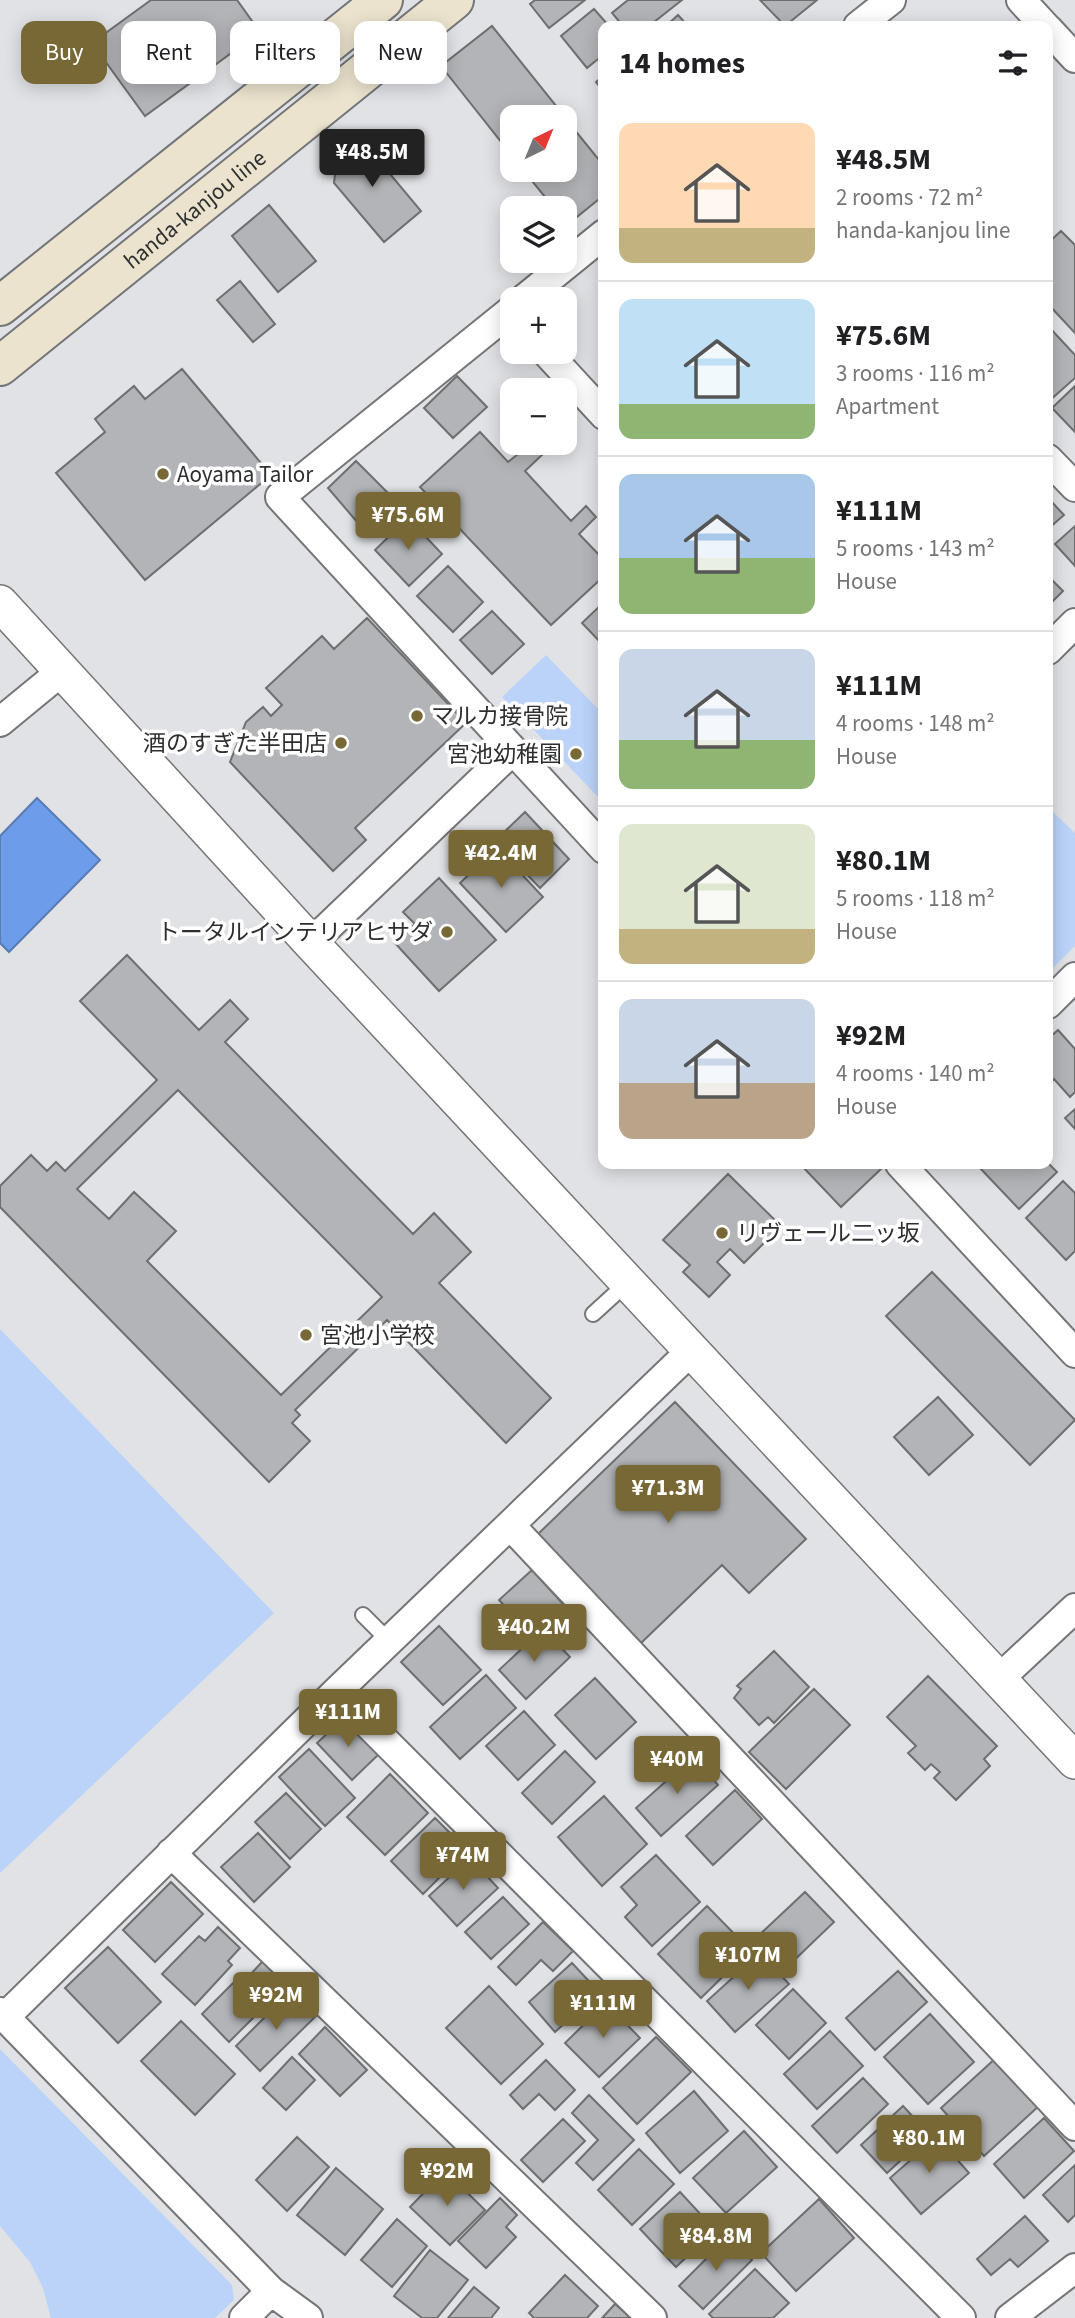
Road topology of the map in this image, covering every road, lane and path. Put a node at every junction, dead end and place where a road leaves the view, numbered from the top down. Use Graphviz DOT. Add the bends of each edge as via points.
graph roads {
  1 [pos="383,0"];
  2 [pos="454,0"];
  3 [pos="891,0"];
  4 [pos="1021,0"];
  5 [pos="864,21"];
  6 [pos="1040,21"];
  7 [pos="1053,34"];
  8 [pos="1075,58"];
  9 [pos="598,239"];
  10 [pos="541,287"];
  11 [pos="0,306"];
  12 [pos="500,321"];
  13 [pos="557,364"];
  14 [pos="0,366"];
  15 [pos="598,408"];
  16 [pos="1053,463"];
  17 [pos="1075,487"];
  18 [pos="0,603"];
  19 [pos="1075,623"];
  20 [pos="1053,645"];
  21 [pos="62,671"];
  22 [pos="0,722"];
  23 [pos="512,751"];
  24 [pos="598,843"];
  25 [pos="310,943"];
  26 [pos="905,1169"];
  27 [pos="627,1283"];
  28 [pos="593,1314"];
  29 [pos="691,1351"];
  30 [pos="1075,1353"];
  31 [pos="510,1525"];
  32 [pos="1075,1608"];
  33 [pos="363,1615"];
  34 [pos="389,1641"];
  35 [pos="999,1679"];
  36 [pos="336,1692"];
  37 [pos="1075,1761"];
  38 [pos="171,1853"];
  39 [pos="3,2015"];
  40 [pos="1075,2126"];
  41 [pos="1075,2268"];
  42 [pos="271,2291"];
  43 [pos="244,2318"];
  44 [pos="308,2318"];
  45 [pos="652,2318"];
  46 [pos="961,2318"];
  47 [pos="1010,2318"];
  1 -- 11 [label="main road, handa-kanjou line"];
  2 -- 14 [label="main road, handa-kanjou line"];
  3 -- 5 [label="street"];
  4 -- 6 [label="street"];
  7 -- 8 [label="street"];
  9 -- 10 [label="street"];
  12 -- 23 [label="street" via="280,496"];
  13 -- 15 [label="street"];
  16 -- 17 [label="street"];
  18 -- 21 [label="street"];
  19 -- 20 [label="street"];
  21 -- 22 [label="street"];
  21 -- 25 [label="street"];
  23 -- 24 [label="street"];
  23 -- 25 [label="street"];
  25 -- 27 [label="street"];
  26 -- 30 [label="street"];
  27 -- 28 [label="lane"];
  27 -- 29 [label="street"];
  29 -- 31 [label="street"];
  29 -- 35 [label="street"];
  31 -- 34 [label="street"];
  31 -- 40 [label="street"];
  32 -- 35 [label="street"];
  33 -- 34 [label="lane"];
  34 -- 36 [label="street"];
  35 -- 37 [label="street"];
  36 -- 38 [label="street"];
  36 -- 46 [label="street"];
  38 -- 39 [label="street"];
  38 -- 45 [label="street"];
  39 -- 42 [label="street"];
  41 -- 47 [label="street"];
  42 -- 43 [label="street"];
  42 -- 44 [label="street"];
}
